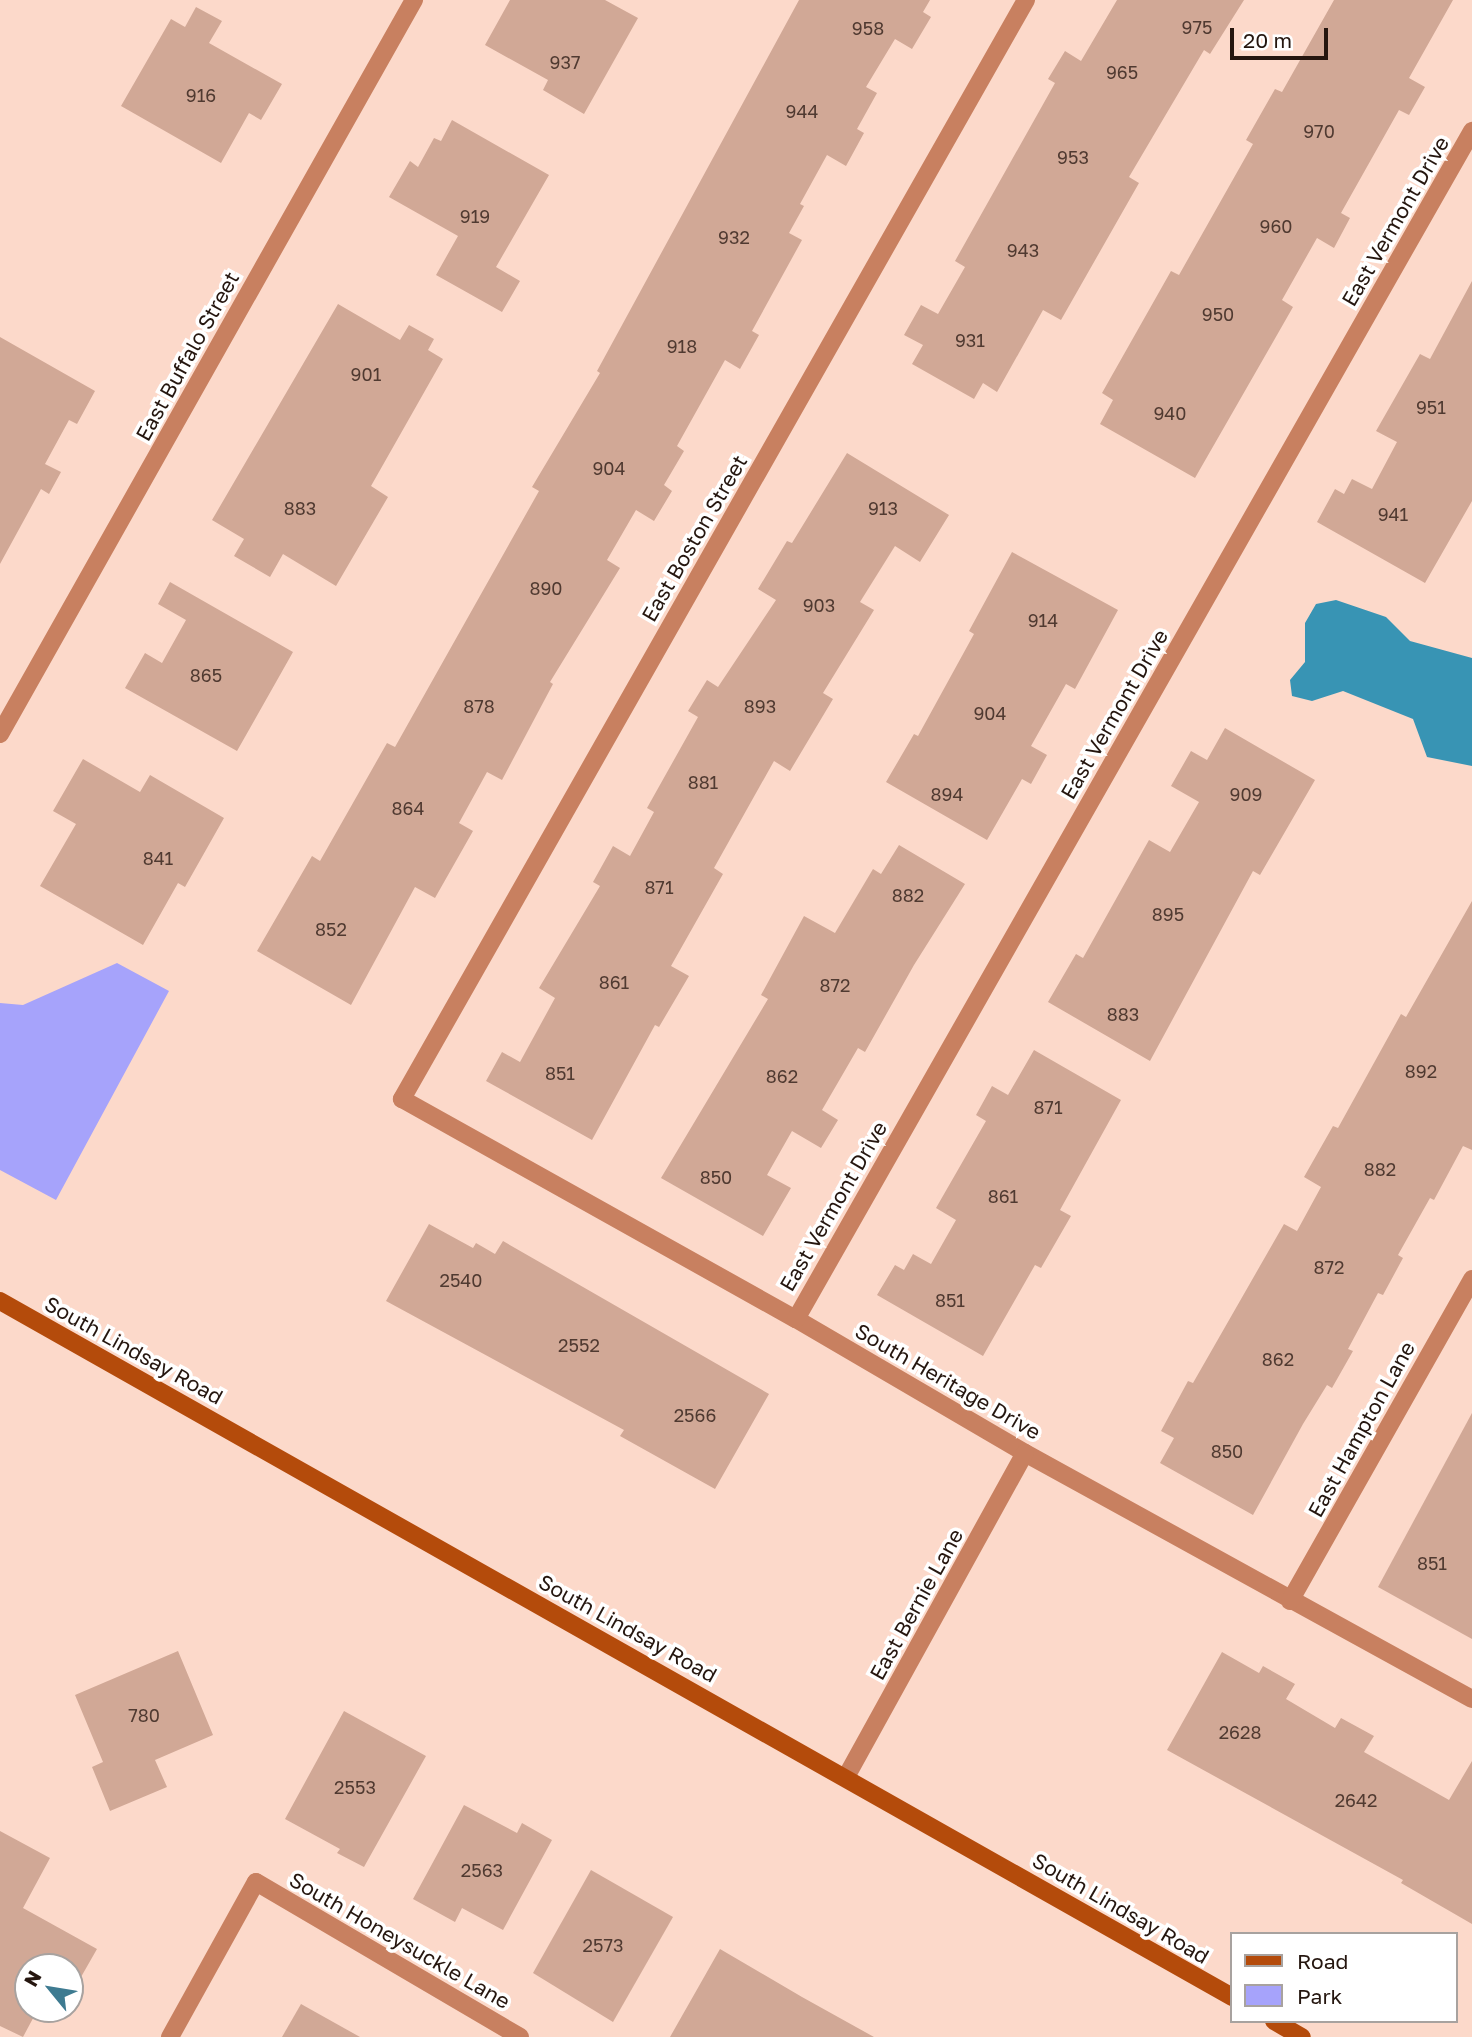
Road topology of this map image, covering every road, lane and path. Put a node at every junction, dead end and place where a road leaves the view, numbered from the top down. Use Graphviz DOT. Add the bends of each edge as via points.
graph roads {
  1 [pos="414,0"];
  2 [pos="1026,0"];
  3 [pos="1472,131"];
  4 [pos="0,734"];
  5 [pos="402,1099"];
  6 [pos="1472,1279"];
  7 [pos="0,1301"];
  8 [pos="796,1319"];
  9 [pos="1026,1452"];
  10 [pos="1290,1601"];
  11 [pos="1472,1699"];
  12 [pos="846,1777"];
  13 [pos="1230,1996"];
  14 [pos="1278,2023"];
  15 [pos="170,2037"];
  16 [pos="520,2037"];
  17 [pos="1302,2037"];
  1 -- 4 [label="street, East Buffalo Street"];
  2 -- 5 [label="street, East Boston Street"];
  3 -- 8 [label="street, East Vermont Drive"];
  5 -- 8 [label="street, South Heritage Drive"];
  6 -- 10 [label="street, East Hampton Lane"];
  7 -- 12 [label="main road, South Lindsay Road"];
  8 -- 9 [label="street, South Heritage Drive"];
  9 -- 10 [label="street, South Heritage Drive"];
  9 -- 12 [label="street, East Bernie Lane"];
  10 -- 11 [label="street, South Heritage Drive"];
  12 -- 13 [label="main road, South Lindsay Road"];
  14 -- 17 [label="main road"];
  15 -- 16 [label="street, South Honeysuckle Lane" via="256,1882"];
}
